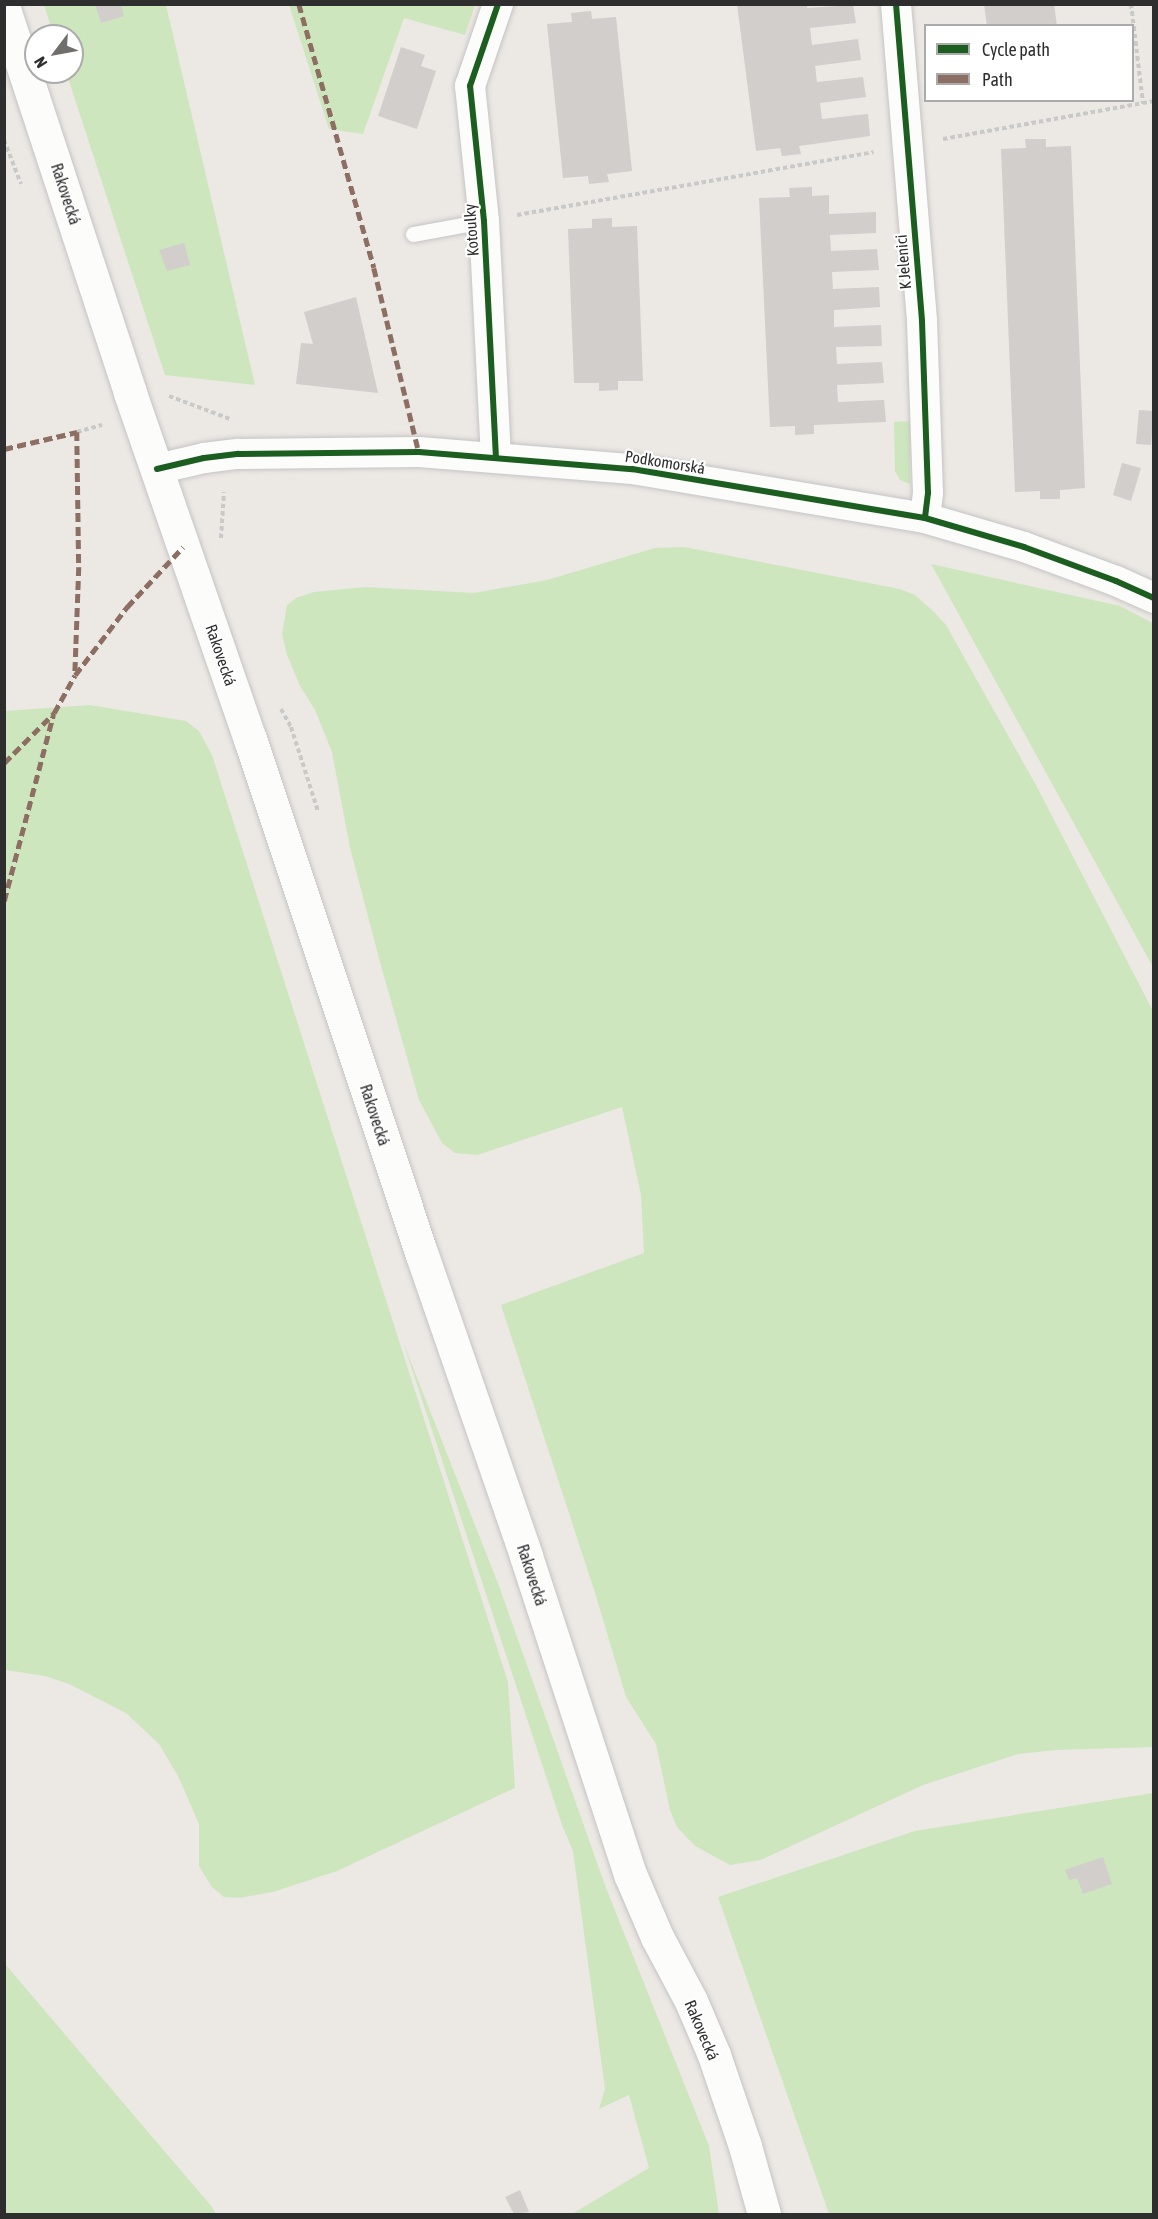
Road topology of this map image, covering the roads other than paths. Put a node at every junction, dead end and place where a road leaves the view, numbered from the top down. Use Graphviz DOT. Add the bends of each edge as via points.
graph roads {
  1 [pos="498,4"];
  2 [pos="896,4"];
  3 [pos="4,9"];
  4 [pos="484,221"];
  5 [pos="413,234"];
  6 [pos="496,458"];
  7 [pos="157,469"];
  8 [pos="925,518"];
  9 [pos="1154,598"];
  10 [pos="764,2214"];
  1 -- 4 [label="street, Kotoulky" via="471,86"];
  2 -- 8 [label="street, K Jelenici" via="922,321 928,493"];
  3 -- 7 [label="main road, Rakovecká"];
  4 -- 5 [label="lane"];
  4 -- 6 [label="street, Kotoulky"];
  6 -- 7 [label="street, Podkomorská" via="419,452 239,454"];
  6 -- 8 [label="street, Podkomorská" via="632,469"];
  7 -- 10 [label="main road, Rakovecká" via="630,1874 714,2055"];
  8 -- 9 [label="street, Podkomorská" via="1024,547"];
}
